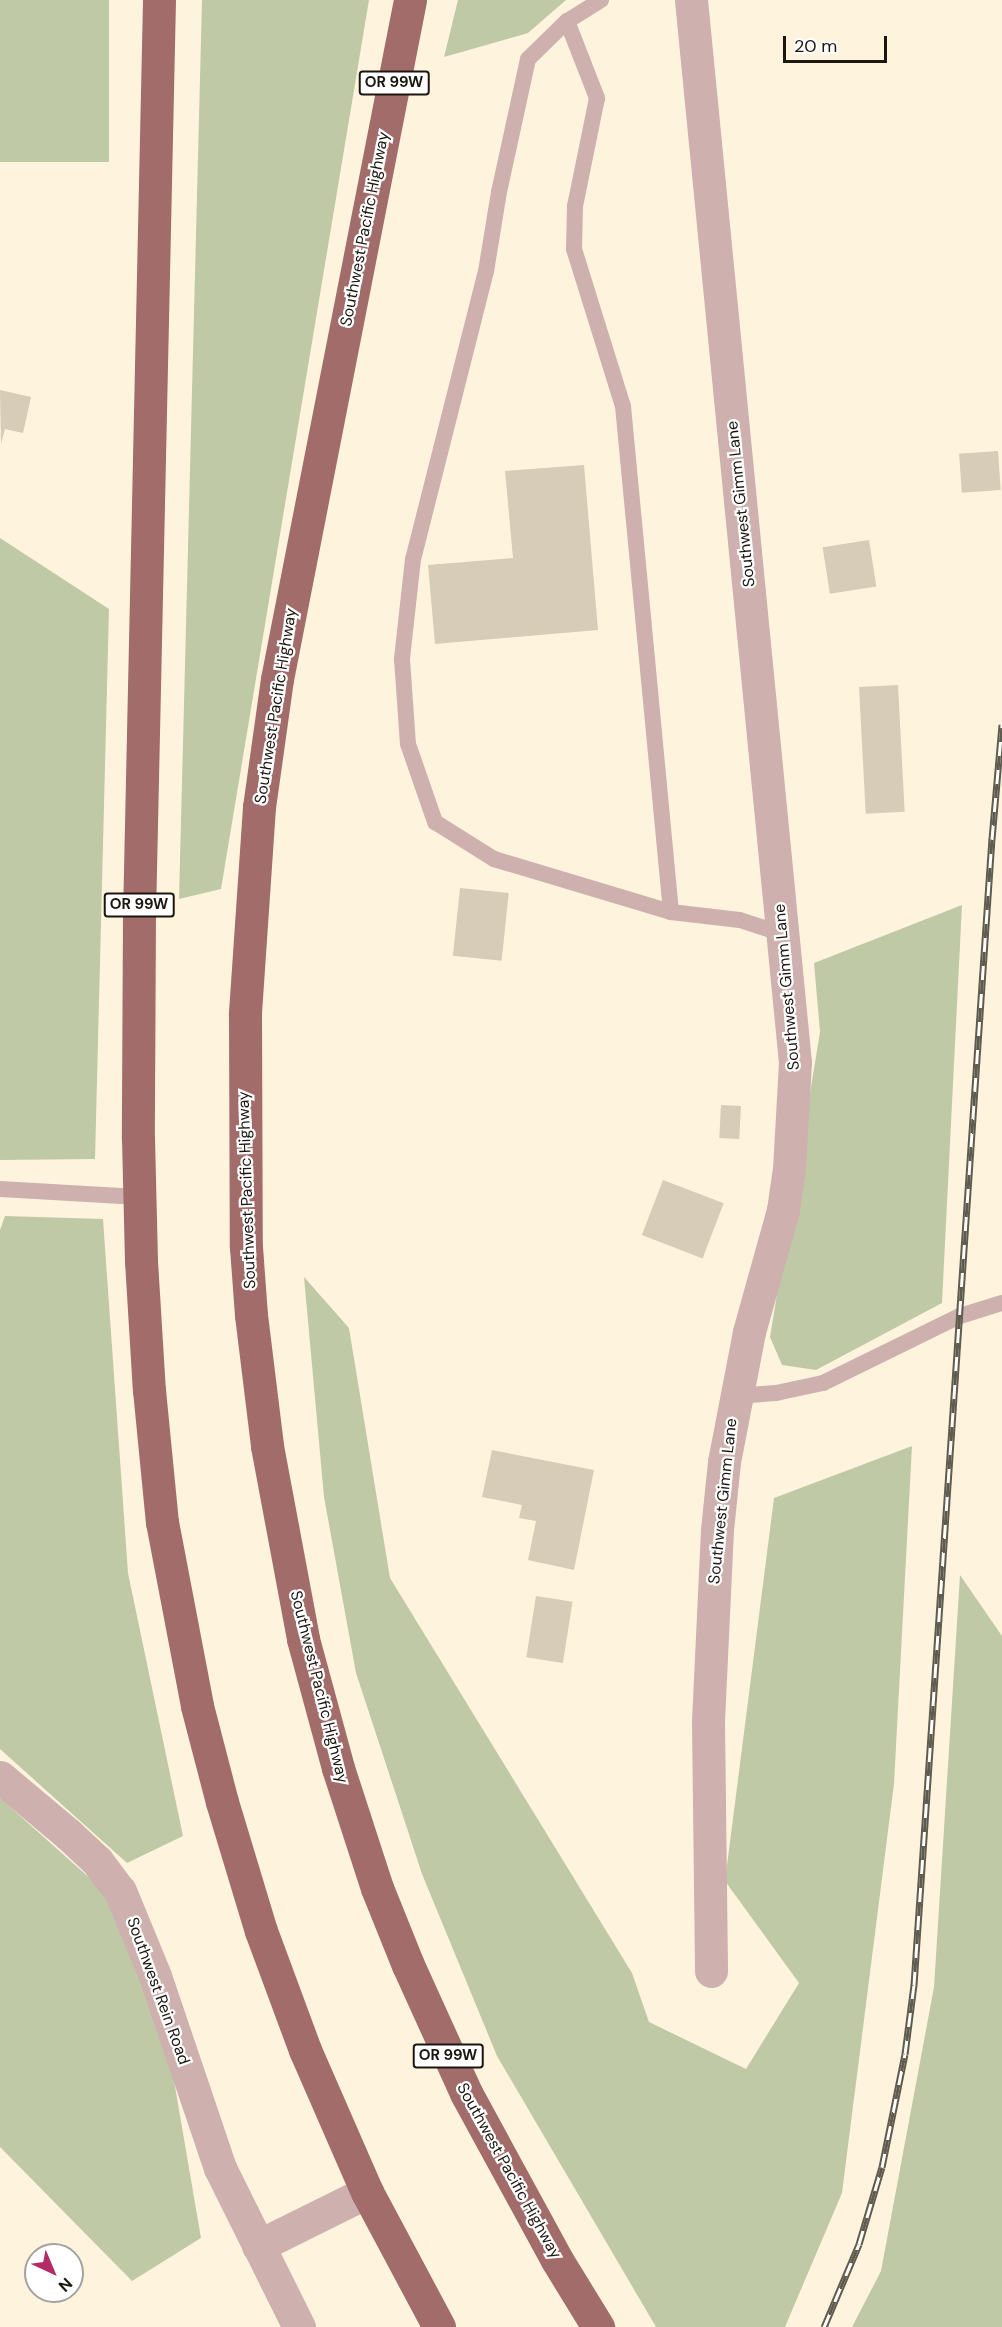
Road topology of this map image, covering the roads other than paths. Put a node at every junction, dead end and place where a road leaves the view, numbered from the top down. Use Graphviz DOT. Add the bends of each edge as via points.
graph roads {
  1 [pos="159,0"];
  2 [pos="410,0"];
  3 [pos="601,0"];
  4 [pos="691,0"];
  5 [pos="567,21"];
  6 [pos="671,912"];
  7 [pos="783,934"];
  8 [pos="0,1189"];
  9 [pos="138,1197"];
  10 [pos="1002,1303"];
  11 [pos="736,1396"];
  12 [pos="0,1777"];
  13 [pos="711,1971"];
  14 [pos="367,2192"];
  15 [pos="258,2246"];
  16 [pos="299,2327"];
  17 [pos="439,2327"];
  18 [pos="598,2327"];
  1 -- 9 [label="highway, OR 99W" via="139,914"];
  2 -- 18 [label="highway, Southwest Pacific Highway / OR 99W" via="277,679 259,807 245,1015 245,1236 251,1315 267,1446 303,1639 338,1768 374,1878 466,2093"];
  3 -- 5 [label="lane"];
  4 -- 7 [label="street, Southwest Gimm Lane"];
  5 -- 6 [label="lane" via="597,98 575,206 574,249 623,406"];
  5 -- 6 [label="lane" via="528,59 486,271 413,559 402,658 408,744 435,822 494,859"];
  6 -- 7 [label="lane" via="740,920"];
  7 -- 11 [label="street, Southwest Gimm Lane" via="795,1062 789,1168 783,1210 748,1332"];
  8 -- 9 [label="lane"];
  9 -- 14 [label="highway, OR 99W" via="149,1390 162,1522 197,1706 261,1931 305,2050"];
  10 -- 11 [label="lane" via="960,1316 823,1383"];
  11 -- 13 [label="street, Southwest Gimm Lane" via="717,1530 710,1648"];
  12 -- 15 [label="street, Southwest Rein Road" via="83,1847 120,1891 155,1976 220,2168"];
  14 -- 15 [label="street"];
  14 -- 17 [label="highway, OR 99W"];
  15 -- 16 [label="street, Southwest Rein Road"];
}
